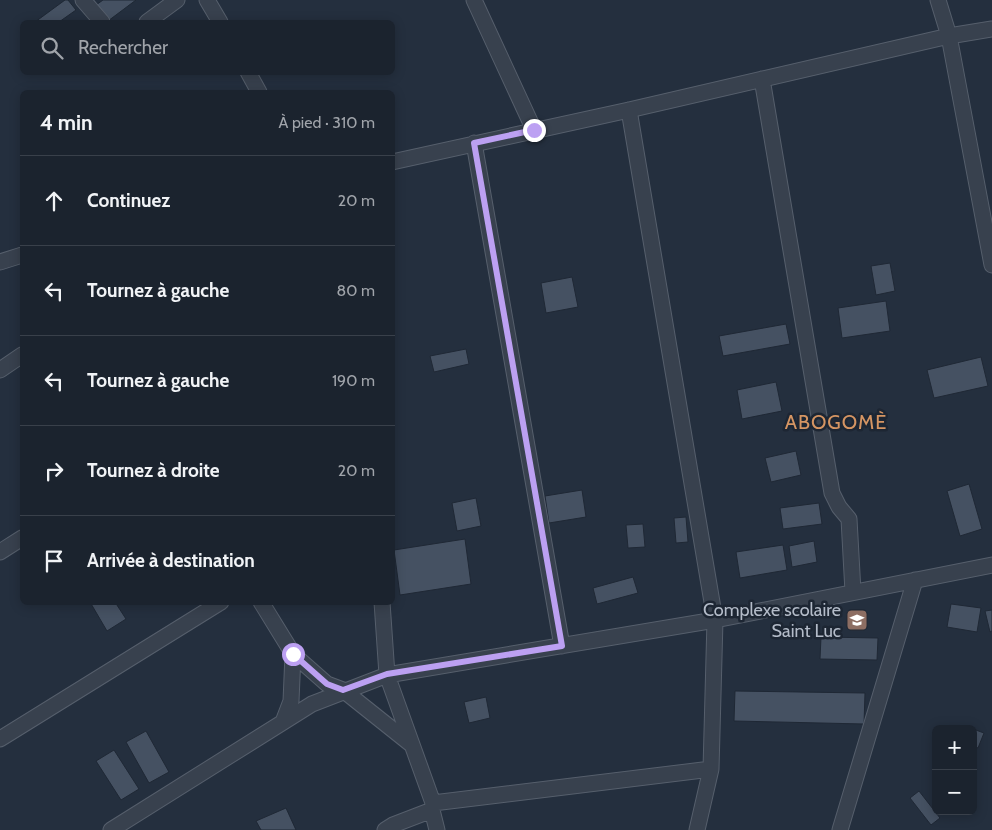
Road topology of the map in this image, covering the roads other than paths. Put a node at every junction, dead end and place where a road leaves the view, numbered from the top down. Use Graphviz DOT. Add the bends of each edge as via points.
graph roads {
  1 [pos="84,0"];
  2 [pos="177,0"];
  3 [pos="207,0"];
  4 [pos="474,0"];
  5 [pos="938,0"];
  6 [pos="100,20"];
  7 [pos="150,20"];
  8 [pos="219,20"];
  9 [pos="992,29"];
  10 [pos="949,36"];
  11 [pos="250,75"];
  12 [pos="762,79"];
  13 [pos="258,90"];
  14 [pos="629,110"];
  15 [pos="534,130"];
  16 [pos="474,143"];
  17 [pos="395,161"];
  18 [pos="20,256"];
  19 [pos="0,262"];
  20 [pos="992,265"];
  21 [pos="20,356"];
  22 [pos="0,370"];
  23 [pos="20,539"];
  24 [pos="0,552"];
  25 [pos="992,564"];
  26 [pos="914,580"];
  27 [pos="853,592"];
  28 [pos="216,605"];
  29 [pos="263,605"];
  30 [pos="382,605"];
  31 [pos="715,620"];
  32 [pos="562,646"];
  33 [pos="293,654"];
  34 [pos="387,674"];
  35 [pos="343,690"];
  36 [pos="283,722"];
  37 [pos="0,739"];
  38 [pos="413,746"];
  39 [pos="711,769"];
  40 [pos="433,807"];
  41 [pos="111,830"];
  42 [pos="385,830"];
  43 [pos="437,830"];
  44 [pos="697,830"];
  45 [pos="840,830"];
  1 -- 6 [label="street"];
  2 -- 7 [label="street"];
  3 -- 8 [label="street"];
  4 -- 15 [label="street"];
  5 -- 10 [label="street"];
  9 -- 10 [label="street"];
  10 -- 12 [label="street"];
  10 -- 20 [label="street"];
  11 -- 13 [label="street"];
  12 -- 14 [label="street"];
  12 -- 27 [label="street" via="832,493 849,519"];
  14 -- 15 [label="street"];
  14 -- 31 [label="street"];
  15 -- 16 [label="street"];
  16 -- 17 [label="street"];
  16 -- 32 [label="street"];
  18 -- 19 [label="street"];
  21 -- 22 [label="street"];
  23 -- 24 [label="street"];
  25 -- 26 [label="street"];
  26 -- 27 [label="street"];
  26 -- 45 [label="street"];
  27 -- 31 [label="street"];
  28 -- 37 [label="street"];
  29 -- 33 [label="street"];
  30 -- 34 [label="street"];
  31 -- 32 [label="street"];
  31 -- 39 [label="street"];
  32 -- 34 [label="street"];
  33 -- 35 [label="street" via="327,684"];
  33 -- 36 [label="street" via="291,701"];
  34 -- 35 [label="street"];
  34 -- 38 [label="street"];
  35 -- 36 [label="street"];
  35 -- 38 [label="street"];
  36 -- 41 [label="street"];
  38 -- 40 [label="street"];
  39 -- 40 [label="street"];
  39 -- 44 [label="street"];
  40 -- 42 [label="street"];
  40 -- 43 [label="street"];
}
